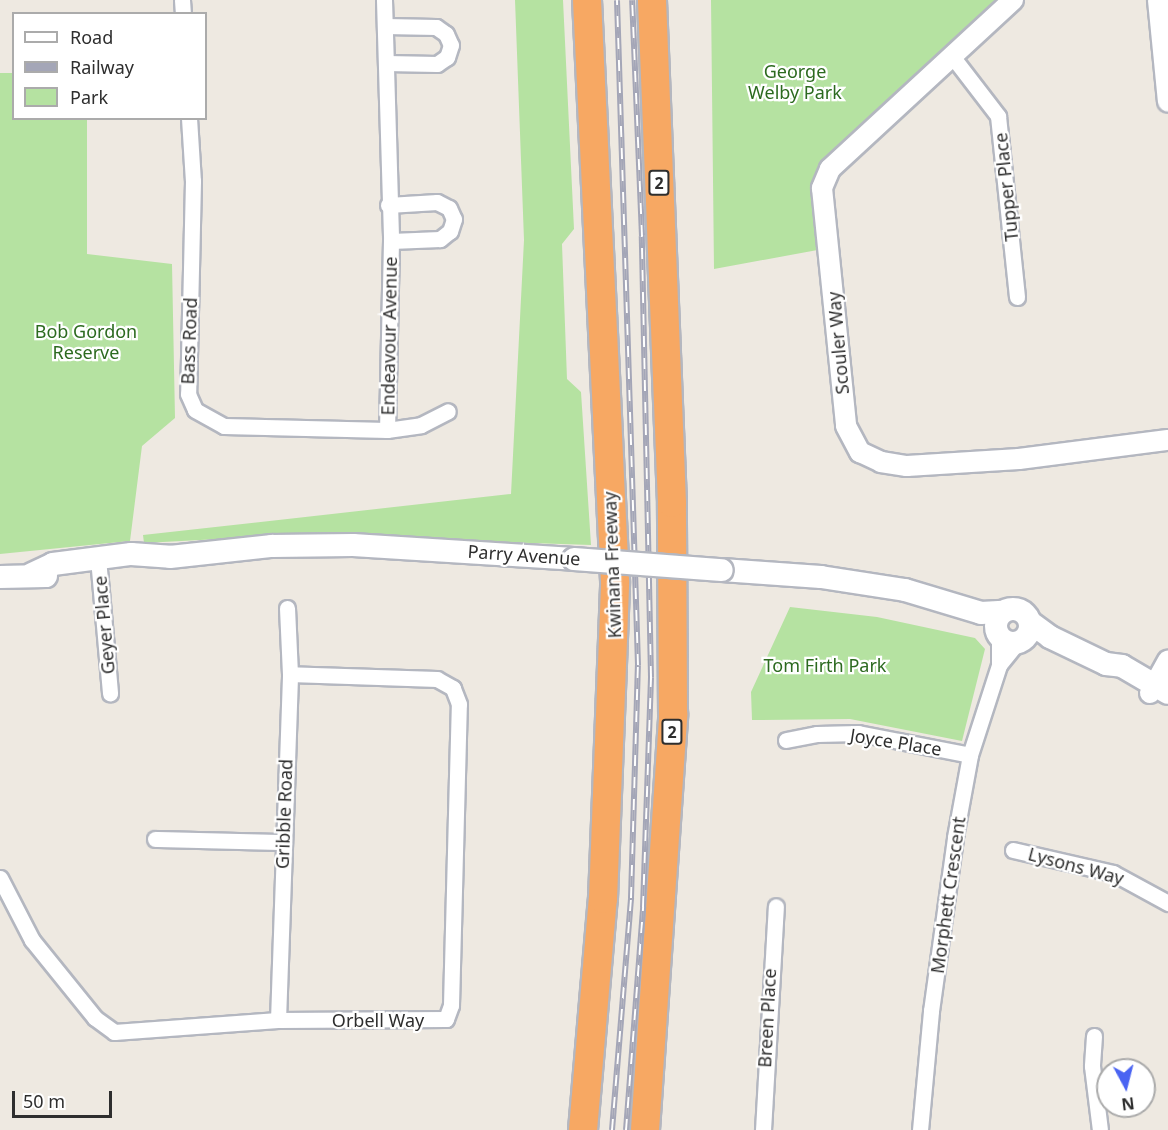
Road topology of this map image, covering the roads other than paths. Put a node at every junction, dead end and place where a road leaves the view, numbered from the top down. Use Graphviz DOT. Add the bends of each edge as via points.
graph roads {
  1 [pos="384,0"];
  2 [pos="587,0"];
  3 [pos="652,0"];
  4 [pos="1013,0"];
  5 [pos="1158,0"];
  6 [pos="385,26"];
  7 [pos="952,56"];
  8 [pos="386,63"];
  9 [pos="1168,102"];
  10 [pos="189,120"];
  11 [pos="388,205"];
  12 [pos="391,242"];
  13 [pos="1017,297"];
  14 [pos="448,411"];
  15 [pos="387,430"];
  16 [pos="1168,440"];
  17 [pos="99,565"];
  18 [pos="0,577"];
  19 [pos="287,608"];
  20 [pos="1007,628"];
  21 [pos="1168,661"];
  22 [pos="290,674"];
  23 [pos="110,693"];
  24 [pos="1162,693"];
  25 [pos="786,741"];
  26 [pos="970,755"];
  27 [pos="155,839"];
  28 [pos="282,842"];
  29 [pos="1013,850"];
  30 [pos="0,878"];
  31 [pos="1168,903"];
  32 [pos="5,906"];
  33 [pos="776,906"];
  34 [pos="278,1020"];
  35 [pos="1094,1036"];
  36 [pos="584,1130"];
  37 [pos="645,1130"];
  38 [pos="763,1130"];
  39 [pos="920,1130"];
  40 [pos="1100,1130"];
  1 -- 6 [label="street, Endeavour Avenue"];
  2 -- 36 [label="highway, Kwinana Freeway" via="615,581 603,899"];
  3 -- 37 [label="highway, 2" via="672,503 673,691 668,823"];
  4 -- 7 [label="street, Scouler Way"];
  5 -- 9 [label="street"];
  6 -- 8 [label="street, Endeavour Avenue"];
  6 -- 8 [label="street" via="436,27 446,34 451,45 447,57 437,64"];
  7 -- 13 [label="street, Tupper Place" via="998,116"];
  7 -- 16 [label="street, Scouler Way" via="845,153 830,169 822,188 846,426 860,452 881,462 907,466 1019,459"];
  8 -- 11 [label="street, Endeavour Avenue"];
  10 -- 15 [label="street, Bass Road" via="193,181 188,394 195,410 224,426"];
  11 -- 12 [label="street, Endeavour Avenue"];
  11 -- 12 [label="street, Endeavour Avenue" via="437,202 449,208 454,219 450,231 440,239"];
  12 -- 15 [label="street, Endeavour Avenue"];
  14 -- 15 [label="street, Bass Road" via="421,425"];
  17 -- 18 [label="main road, Parry Avenue" via="55,578 32,574"];
  17 -- 20 [label="main road, Parry Avenue, bridge" via="147,567 170,556 272,546 353,545 574,559 821,577 905,590"];
  17 -- 23 [label="street, Geyer Place"];
  19 -- 22 [label="street, Gribble Road"];
  20 -- 24 [label="main road, Parry Avenue" via="1050,637 1106,664 1122,666"];
  20 -- 26 [label="street, Morphett Crescent"];
  21 -- 24 [label="street"];
  22 -- 28 [label="street, Gribble Road"];
  22 -- 34 [label="street, Orbell Way" via="437,679 453,688 459,704 451,1005 446,1019 430,1022"];
  25 -- 26 [label="street, Joyce Place" via="817,734 858,733"];
  26 -- 39 [label="street, Morphett Crescent" via="931,1011"];
  27 -- 28 [label="street"];
  28 -- 34 [label="street, Gribble Road"];
  29 -- 31 [label="street, Lysons Way" via="1113,873"];
  30 -- 32 [label="street, Orbell Way"];
  32 -- 34 [label="street, Orbell Way" via="95,1018 114,1032"];
  33 -- 38 [label="street, Breen Place"];
  35 -- 40 [label="street" via="1092,1065"];
}
